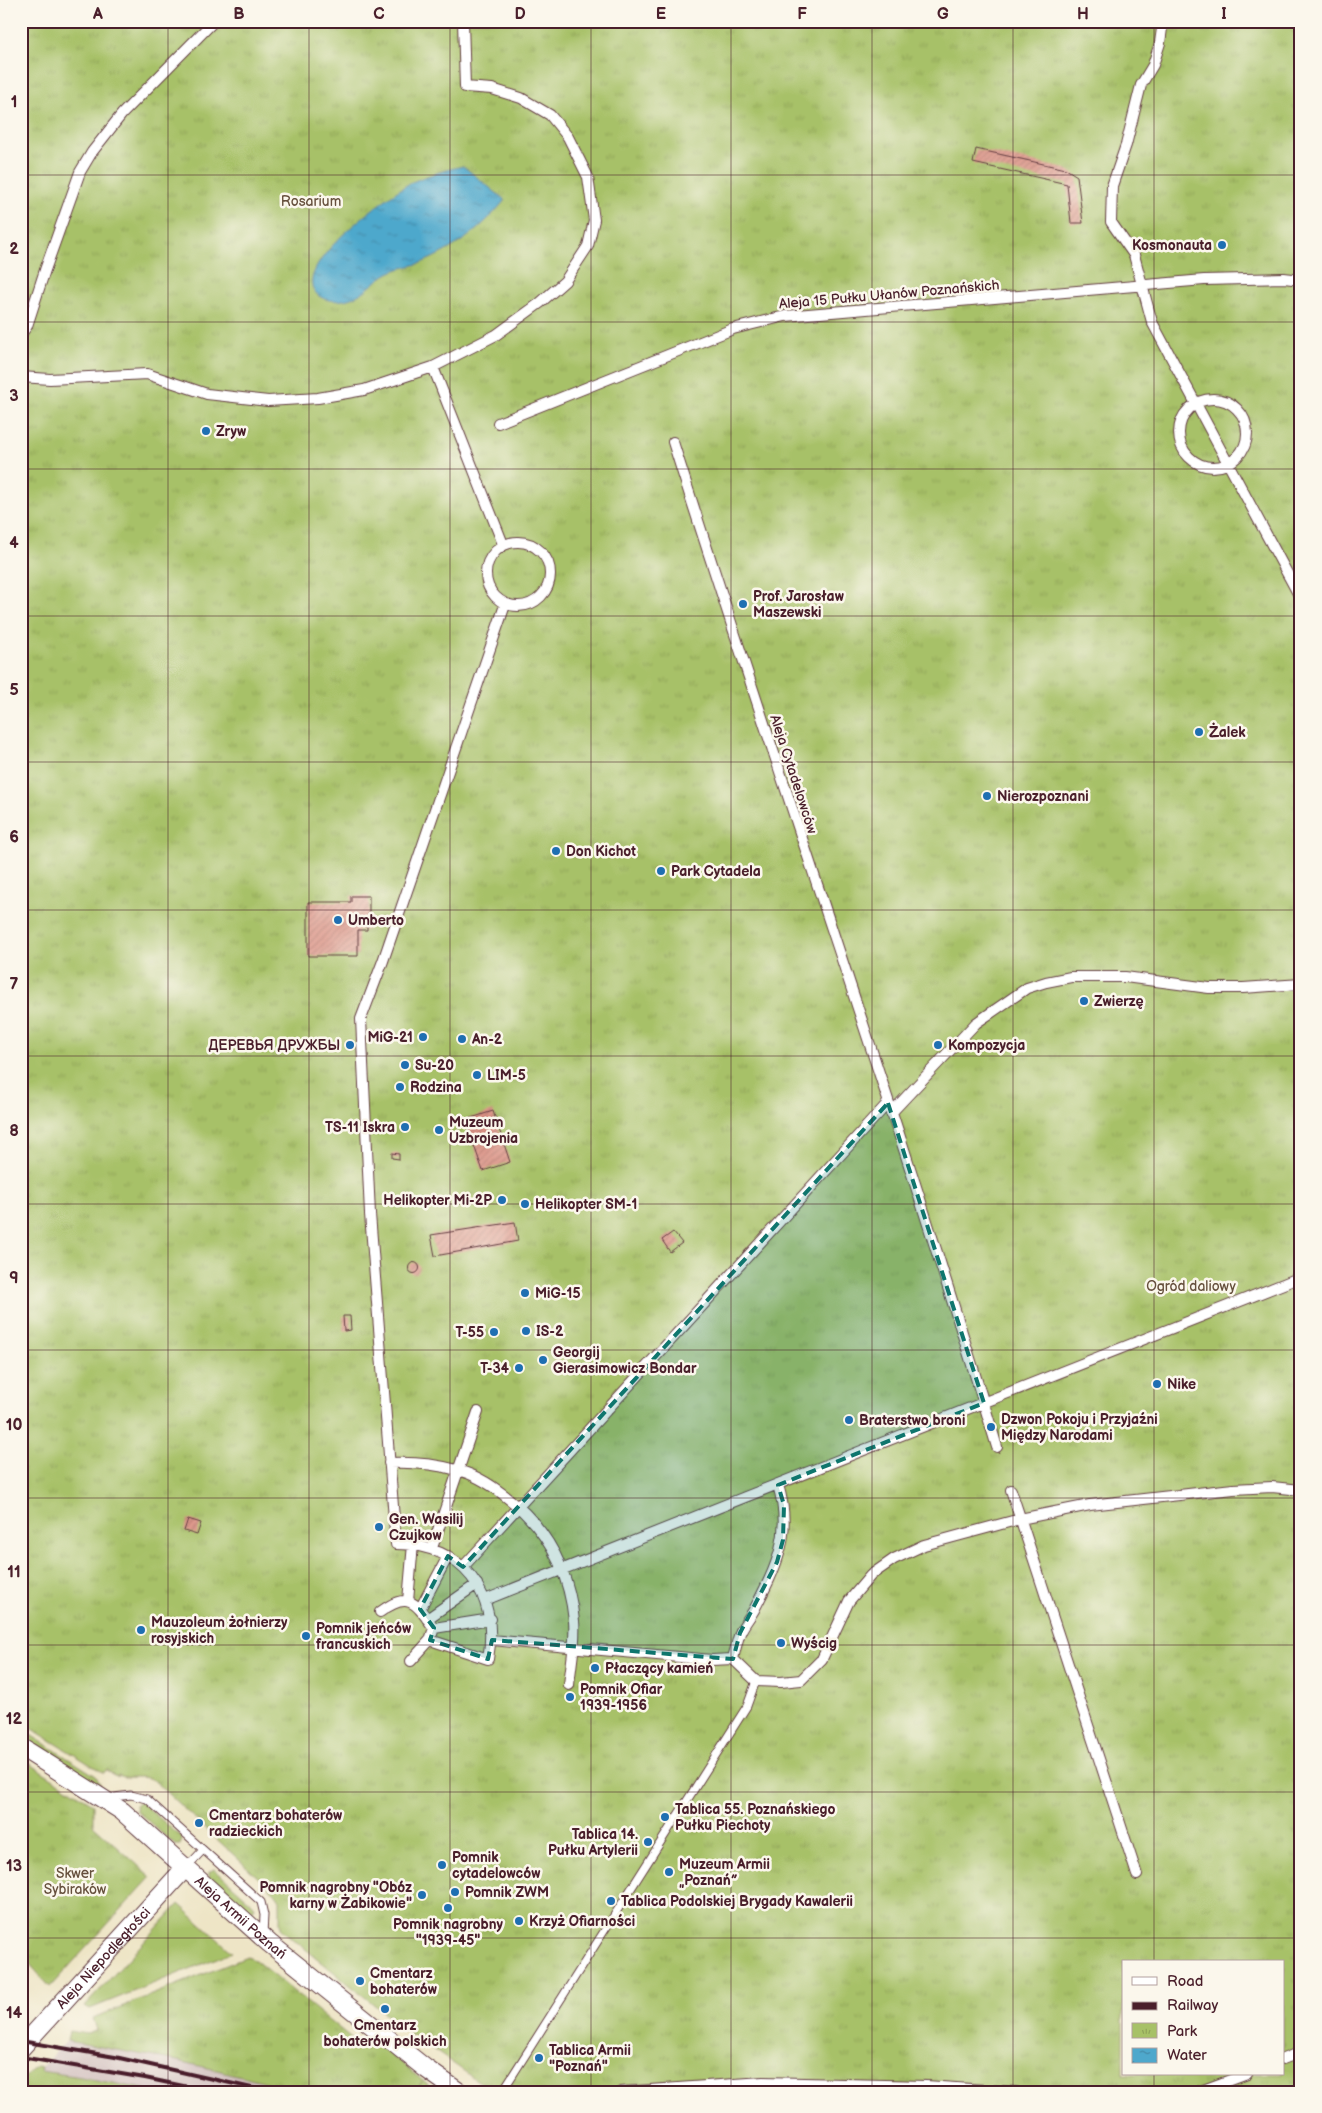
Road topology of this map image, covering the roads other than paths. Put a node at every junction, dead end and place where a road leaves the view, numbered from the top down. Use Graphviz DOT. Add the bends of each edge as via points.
graph roads {
  1 [pos="214,21"];
  2 [pos="463,21"];
  3 [pos="1163,21"];
  4 [pos="1301,280"];
  5 [pos="1143,286"];
  6 [pos="21,334"];
  7 [pos="433,367"];
  8 [pos="21,377"];
  9 [pos="1197,403"];
  10 [pos="498,423"];
  11 [pos="673,442"];
  12 [pos="1229,464"];
  13 [pos="503,544"];
  14 [pos="1301,599"];
  15 [pos="505,605"];
  16 [pos="1301,984"];
  17 [pos="889,1108"];
  18 [pos="1301,1277"];
  19 [pos="984,1403"];
  20 [pos="478,1412"];
  21 [pos="997,1447"];
  22 [pos="389,1463"];
  23 [pos="459,1470"];
  24 [pos="778,1484"];
  25 [pos="1010,1490"];
  26 [pos="1301,1490"];
  27 [pos="518,1506"];
  28 [pos="1020,1519"];
  29 [pos="414,1544"];
  30 [pos="432,1548"];
  31 [pos="448,1556"];
  32 [pos="463,1567"];
  33 [pos="563,1570"];
  34 [pos="477,1584"];
  35 [pos="485,1600"];
  36 [pos="408,1601"];
  37 [pos="420,1609"];
  38 [pos="380,1612"];
  39 [pos="491,1618"];
  40 [pos="427,1619"];
  41 [pos="434,1628"];
  42 [pos="430,1640"];
  43 [pos="492,1640"];
  44 [pos="574,1646"];
  45 [pos="733,1659"];
  46 [pos="411,1661"];
  47 [pos="756,1681"];
  48 [pos="569,1685"];
  49 [pos="21,1747"];
  50 [pos="103,1798"];
  51 [pos="203,1850"];
  52 [pos="186,1867"];
  53 [pos="1137,1875"];
  54 [pos="262,1937"];
  55 [pos="21,2048"];
  56 [pos="1301,2052"];
  57 [pos="1284,2060"];
  58 [pos="1242,2076"];
  59 [pos="459,2092"];
  60 [pos="502,2092"];
  61 [pos="621,2092"];
  62 [pos="1016,2092"];
  63 [pos="1198,2092"];
  1 -- 6 [label="street" via="122,114 92,152 80,172 27,326"];
  2 -- 7 [label="street" via="465,87 492,89 521,98 550,115 568,137 588,177 594,220 588,246 566,281 496,334"];
  3 -- 5 [label="street" via="1160,43 1153,65 1141,85 1112,186 1111,222 1134,255"];
  4 -- 5 [label="street, Aleja 15 Pułku Ułanów Poznańskich" via="1204,280"];
  5 -- 9 [label="street" via="1152,322"];
  5 -- 10 [label="street, Aleja 15 Pułku Ułanów Poznańskich" via="785,316 734,328"];
  7 -- 8 [label="street" via="364,390 318,398 268,401 207,394 147,374 50,379"];
  7 -- 13 [label="street"];
  9 -- 12 [label="street"];
  9 -- 12 [label="street" via="1213,399 1230,404 1242,415 1247,431 1243,450"];
  9 -- 12 [label="street" via="1186,412 1180,424 1179,438 1185,453 1198,464 1213,468"];
  11 -- 17 [label="street, Aleja Cytadelowców"];
  12 -- 14 [label="street"];
  13 -- 15 [label="street" via="489,557 485,575 490,593"];
  13 -- 15 [label="street" via="521,541 538,547 548,562 550,579 542,597 525,606"];
  15 -- 22 [label="street" via="384,962 361,1019 370,1214"];
  16 -- 17 [label="street" via="1208,988 1125,977 1071,977 1046,982 1027,988 976,1023"];
  17 -- 19 [label="street, Aleja Cytadelowców"];
  17 -- 27 [label="street"];
  18 -- 19 [label="street"];
  19 -- 21 [label="street, Aleja Cytadelowców"];
  19 -- 24 [label="street"];
  20 -- 23 [label="street"];
  22 -- 23 [label="street" via="411,1462"];
  22 -- 29 [label="street" via="396,1544"];
  23 -- 27 [label="street" via="479,1479"];
  23 -- 30 [label="street"];
  24 -- 33 [label="street"];
  24 -- 45 [label="street" via="784,1505 783,1540 777,1562 740,1633"];
  25 -- 28 [label="street"];
  26 -- 28 [label="street" via="1272,1486 1233,1489 1090,1505"];
  27 -- 32 [label="street"];
  27 -- 33 [label="street" via="551,1544"];
  28 -- 47 [label="street" via="924,1545 894,1559 871,1575 849,1601 822,1659 801,1680"];
  28 -- 53 [label="street"];
  29 -- 30 [label="street"];
  29 -- 36 [label="street"];
  30 -- 31 [label="street"];
  31 -- 32 [label="street"];
  31 -- 37 [label="street"];
  32 -- 34 [label="street"];
  33 -- 35 [label="street"];
  33 -- 44 [label="street" via="571,1599"];
  34 -- 35 [label="street"];
  34 -- 40 [label="street"];
  35 -- 39 [label="street"];
  36 -- 37 [label="street"];
  36 -- 38 [label="street" via="395,1601"];
  37 -- 40 [label="street"];
  39 -- 41 [label="street"];
  39 -- 43 [label="street"];
  40 -- 41 [label="street"];
  41 -- 42 [label="street"];
  42 -- 43 [label="street" via="488,1659"];
  42 -- 46 [label="street"];
  43 -- 44 [label="street"];
  44 -- 45 [label="street" via="712,1660"];
  44 -- 48 [label="street"];
  45 -- 47 [label="street"];
  47 -- 60 [label="lane" via="747,1706"];
  49 -- 50 [label="street, Aleja Armii Poznań"];
  50 -- 51 [label="lane" via="132,1795 147,1799"];
  50 -- 52 [label="street, Aleja Armii Poznań" via="142,1826"];
  51 -- 52 [label="lane"];
  51 -- 54 [label="lane" via="261,1902 264,1915"];
  52 -- 54 [label="street, Aleja Armii Poznań"];
  52 -- 55 [label="street, Aleja Niepodległości"];
  54 -- 59 [label="street, Aleja Armii Poznań"];
  56 -- 57 [label="street"];
  58 -- 63 [label="street"];
  61 -- 62 [label="street" via="763,2082"];
}
